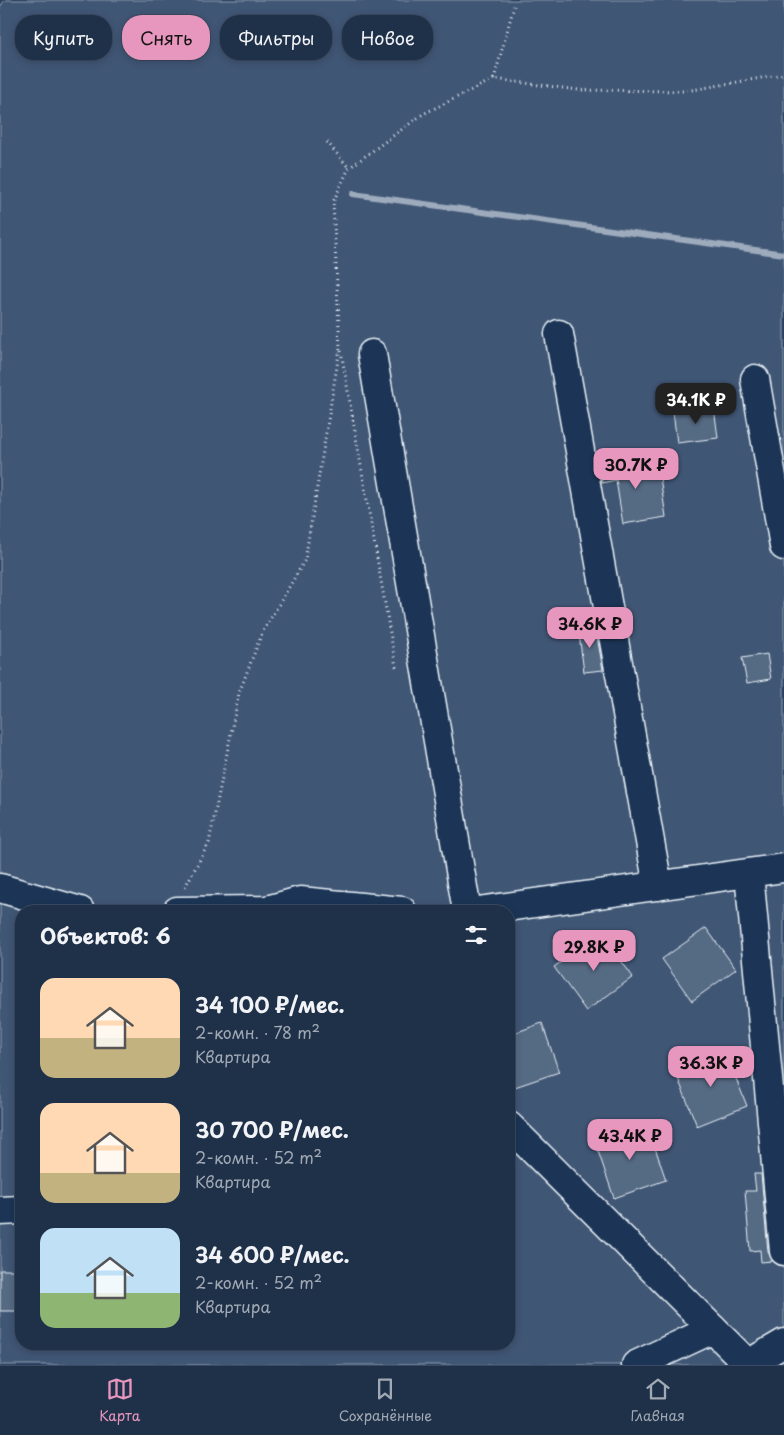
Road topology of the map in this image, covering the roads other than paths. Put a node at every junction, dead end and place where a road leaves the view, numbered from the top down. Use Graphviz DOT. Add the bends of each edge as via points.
graph roads {
  1 [pos="559,334"];
  2 [pos="372,354"];
  3 [pos="755,379"];
  4 [pos="784,546"];
  5 [pos="784,868"];
  6 [pos="749,873"];
  7 [pos="658,886"];
  8 [pos="0,888"];
  9 [pos="59,905"];
  10 [pos="288,905"];
  11 [pos="334,905"];
  12 [pos="466,905"];
  13 [pos="515,906"];
  14 [pos="515,1132"];
  15 [pos="15,1210"];
  16 [pos="0,1211"];
  17 [pos="784,1251"];
  18 [pos="714,1329"];
  19 [pos="784,1343"];
  20 [pos="749,1364"];
  21 [pos="636,1365"];
  1 -- 7 [label="street"];
  2 -- 12 [label="street"];
  3 -- 4 [label="street"];
  5 -- 6 [label="street"];
  6 -- 7 [label="street"];
  6 -- 17 [label="street"];
  7 -- 13 [label="street"];
  8 -- 9 [label="street"];
  10 -- 11 [label="street" via="300,902"];
  14 -- 18 [label="street"];
  15 -- 16 [label="street"];
  18 -- 20 [label="street"];
  18 -- 21 [label="street"];
  19 -- 20 [label="street"];
}
